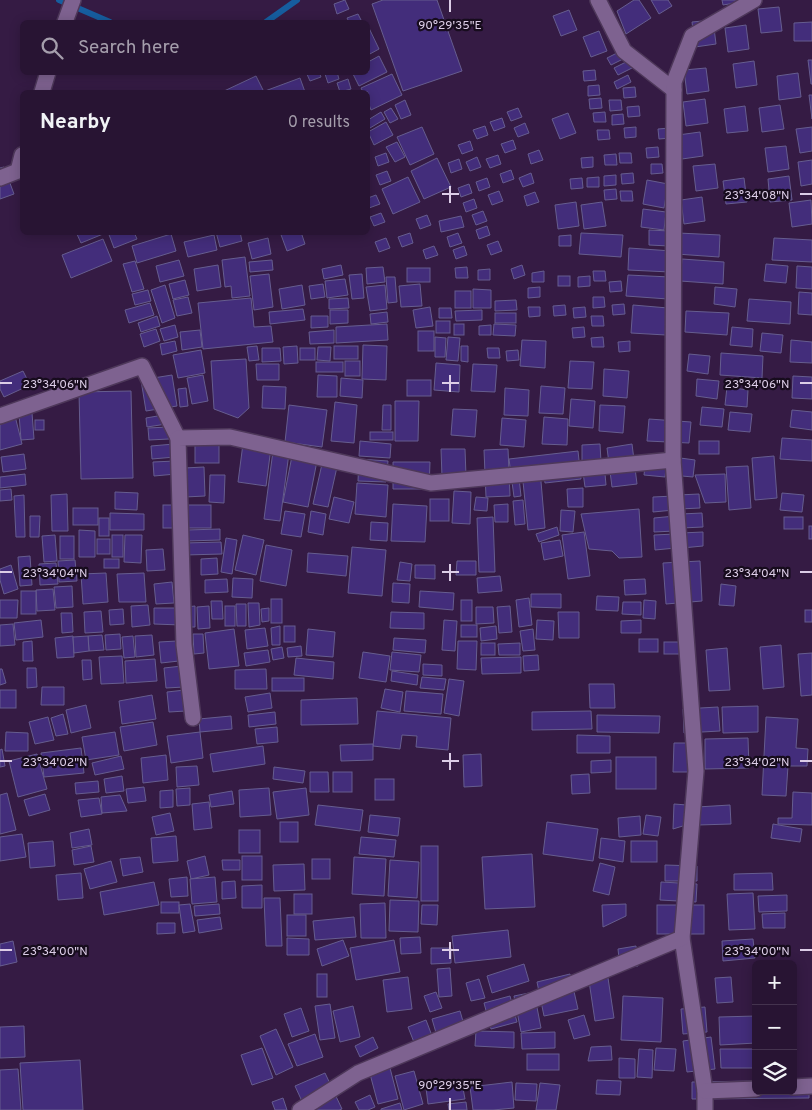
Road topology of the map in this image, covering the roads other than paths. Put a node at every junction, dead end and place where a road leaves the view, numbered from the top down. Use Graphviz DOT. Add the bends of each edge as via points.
graph roads {
  1 [pos="73,0"];
  2 [pos="598,0"];
  3 [pos="754,0"];
  4 [pos="66,20"];
  5 [pos="47,75"];
  6 [pos="43,90"];
  7 [pos="674,90"];
  8 [pos="20,163"];
  9 [pos="0,178"];
  10 [pos="0,416"];
  11 [pos="178,438"];
  12 [pos="673,460"];
  13 [pos="193,718"];
  14 [pos="682,938"];
  15 [pos="812,1086"];
  16 [pos="797,1087"];
  17 [pos="752,1089"];
  18 [pos="705,1091"];
  19 [pos="300,1110"];
  20 [pos="705,1110"];
  1 -- 4 [label="street"];
  2 -- 7 [label="street" via="624,51"];
  3 -- 7 [label="street" via="692,36 674,82"];
  5 -- 6 [label="street"];
  7 -- 12 [label="street"];
  8 -- 9 [label="street" via="18,171"];
  10 -- 11 [label="street" via="142,366"];
  11 -- 12 [label="street" via="230,437 431,484"];
  11 -- 13 [label="street" via="184,645"];
  12 -- 14 [label="street" via="696,771"];
  14 -- 18 [label="street"];
  14 -- 19 [label="street" via="358,1072"];
  15 -- 16 [label="street"];
  17 -- 18 [label="street"];
  18 -- 20 [label="street"];
}
